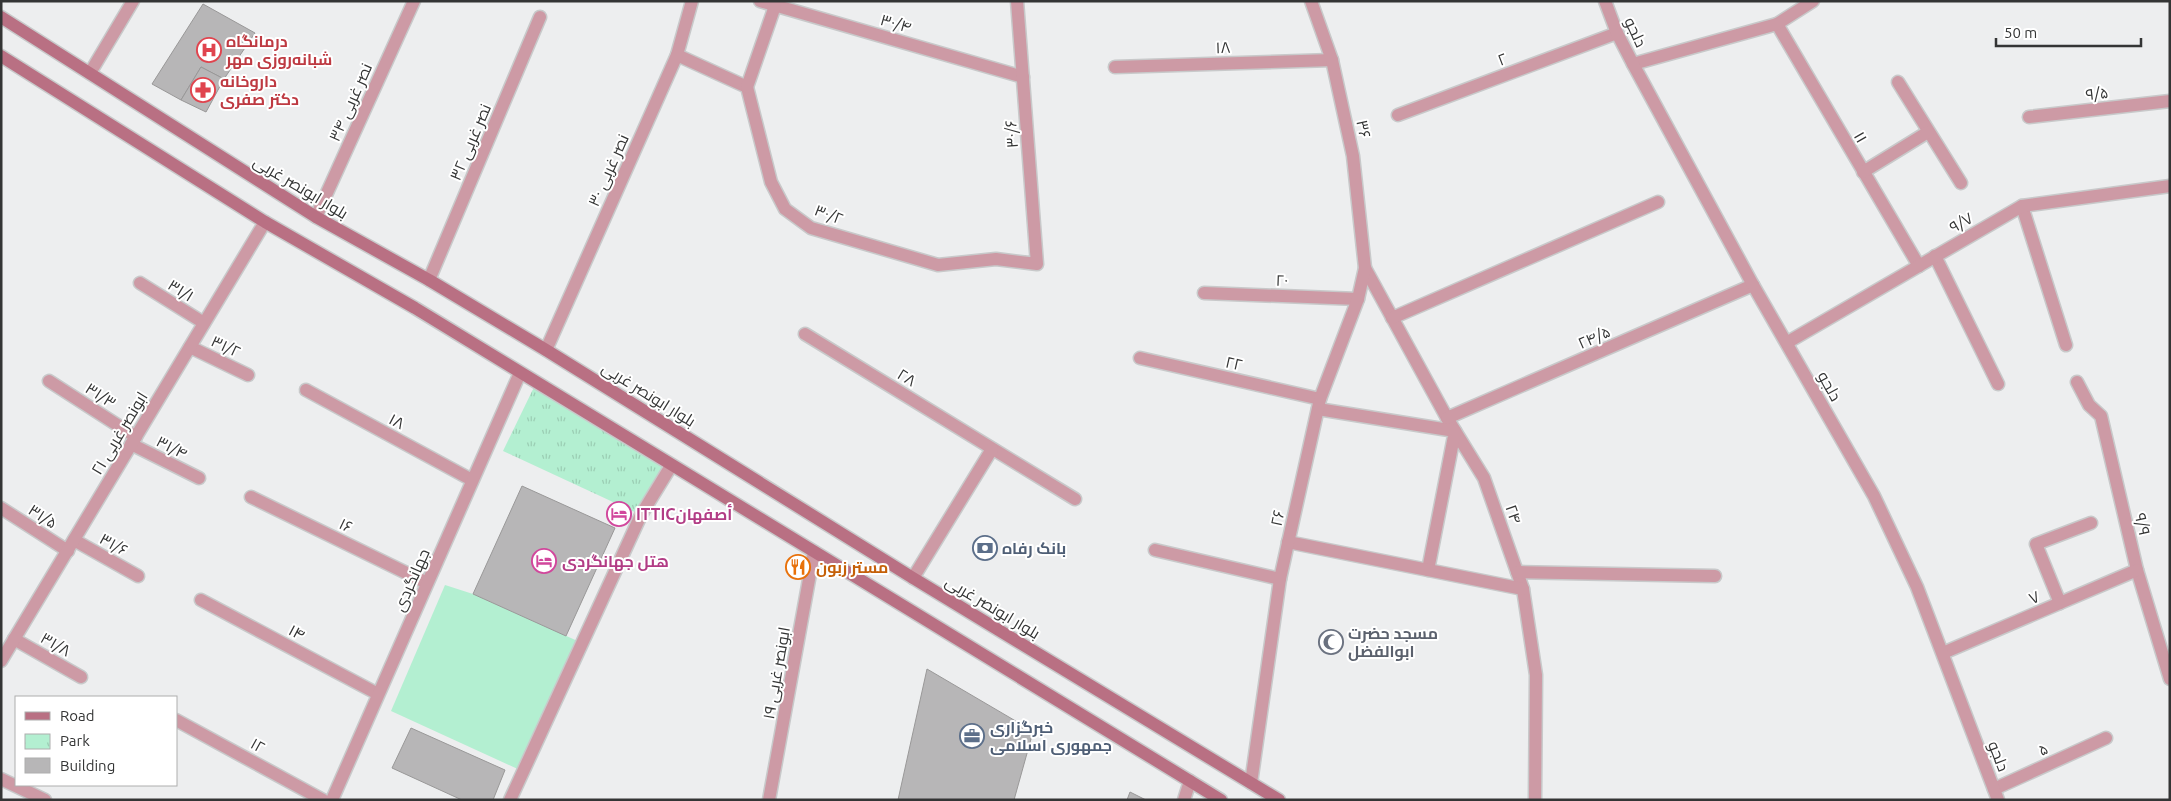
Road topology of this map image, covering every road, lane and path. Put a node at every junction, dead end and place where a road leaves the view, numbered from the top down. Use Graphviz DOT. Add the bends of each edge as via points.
graph roads {
  1 [pos="133,1"];
  2 [pos="414,1"];
  3 [pos="692,1"];
  4 [pos="760,1"];
  5 [pos="1017,1"];
  6 [pos="1605,1"];
  7 [pos="1813,1"];
  8 [pos="1312,2"];
  9 [pos="775,6"];
  10 [pos="1792,7"];
  11 [pos="1,17"];
  12 [pos="540,17"];
  13 [pos="1777,24"];
  14 [pos="1617,33"];
  15 [pos="677,55"];
  16 [pos="1,56"];
  17 [pos="1332,60"];
  18 [pos="1633,64"];
  19 [pos="1115,67"];
  20 [pos="90,74"];
  21 [pos="1022,77"];
  22 [pos="1898,82"];
  23 [pos="747,87"];
  24 [pos="2170,102"];
  25 [pos="1398,115"];
  26 [pos="2029,117"];
  27 [pos="1928,132"];
  28 [pos="1863,172"];
  29 [pos="1961,183"];
  30 [pos="2170,186"];
  31 [pos="1658,202"];
  32 [pos="2022,206"];
  33 [pos="316,217"];
  34 [pos="265,222"];
  35 [pos="1935,256"];
  36 [pos="1036,264"];
  37 [pos="1919,266"];
  38 [pos="1366,268"];
  39 [pos="429,280"];
  40 [pos="140,283"];
  41 [pos="1753,285"];
  42 [pos="1204,293"];
  43 [pos="1358,299"];
  44 [pos="1392,318"];
  45 [pos="204,323"];
  46 [pos="805,334"];
  47 [pos="1788,342"];
  48 [pos="2066,345"];
  49 [pos="190,347"];
  50 [pos="546,350"];
  51 [pos="1140,358"];
  52 [pos="520,373"];
  53 [pos="248,375"];
  54 [pos="49,381"];
  55 [pos="2077,382"];
  56 [pos="1998,384"];
  57 [pos="306,390"];
  58 [pos="1319,404"];
  59 [pos="1447,418"];
  60 [pos="1455,431"];
  61 [pos="134,440"];
  62 [pos="992,449"];
  63 [pos="671,466"];
  64 [pos="199,478"];
  65 [pos="472,480"];
  66 [pos="251,497"];
  67 [pos="1075,499"];
  68 [pos="1,508"];
  69 [pos="2091,523"];
  70 [pos="1288,542"];
  71 [pos="71,545"];
  72 [pos="1156,550"];
  73 [pos="814,552"];
  74 [pos="1428,570"];
  75 [pos="2137,570"];
  76 [pos="1517,572"];
  77 [pos="138,576"];
  78 [pos="1715,576"];
  79 [pos="914,578"];
  80 [pos="1280,579"];
  81 [pos="427,583"];
  82 [pos="1523,589"];
  83 [pos="201,600"];
  84 [pos="2060,603"];
  85 [pos="14,639"];
  86 [pos="1942,653"];
  87 [pos="1,661"];
  88 [pos="82,677"];
  89 [pos="2170,679"];
  90 [pos="378,694"];
  91 [pos="178,721"];
  92 [pos="2106,738"];
  93 [pos="1,779"];
  94 [pos="1190,781"];
  95 [pos="1251,783"];
  96 [pos="15,786"];
  97 [pos="16,786"];
  98 [pos="1996,795"];
  99 [pos="45,800"];
  100 [pos="323,800"];
  101 [pos="332,800"];
  102 [pos="510,800"];
  103 [pos="769,800"];
  104 [pos="1184,800"];
  105 [pos="1221,800"];
  106 [pos="1279,800"];
  107 [pos="1535,800"];
  1 -- 20 [label="street"];
  2 -- 33 [label="street, نصر غربی ۳۴"];
  3 -- 15 [label="street, نصر غربی ۳۰"];
  4 -- 9 [label="street, ۳۰/۴"];
  5 -- 21 [label="street, ۳۰/۶"];
  6 -- 14 [label="street, دلجو"];
  7 -- 10 [label="street"];
  8 -- 17 [label="street, ۳۶"];
  9 -- 21 [label="street, ۳۰/۴"];
  9 -- 23 [label="street"];
  10 -- 13 [label="street"];
  11 -- 20 [label="main road, بلوار ابونصر غربی"];
  12 -- 39 [label="street, نصر غربی ۳۲"];
  13 -- 18 [label="street"];
  13 -- 28 [label="street, ۱۱"];
  14 -- 18 [label="street, دلجو"];
  14 -- 25 [label="street, ۲"];
  15 -- 23 [label="street"];
  15 -- 50 [label="street, نصر غربی ۳۰"];
  16 -- 34 [label="main road"];
  17 -- 19 [label="street, ۱۸"];
  17 -- 38 [label="street, ۳۶" via="1353,156"];
  18 -- 41 [label="street, دلجو"];
  20 -- 33 [label="main road, بلوار ابونصر غربی"];
  21 -- 36 [label="street, ۳۰/۶"];
  22 -- 27 [label="street"];
  23 -- 36 [label="street, ۳۰/۲" via="771,182 785,208 811,228 938,265 996,259"];
  24 -- 26 [label="street, ۹/۵"];
  27 -- 28 [label="street"];
  27 -- 29 [label="street"];
  28 -- 37 [label="street, ۱۱"];
  30 -- 32 [label="street, ۹/۷"];
  31 -- 44 [label="street"];
  32 -- 35 [label="street, ۹/۷"];
  32 -- 48 [label="street"];
  33 -- 39 [label="main road, بلوار ابونصر غربی"];
  34 -- 45 [label="street, ابونصر غربی ۲۱"];
  34 -- 52 [label="main road"];
  35 -- 37 [label="street, ۹/۷"];
  35 -- 56 [label="street"];
  37 -- 47 [label="street, ۹/۷"];
  38 -- 43 [label="street, ۲۶"];
  38 -- 44 [label="street, ۲۴"];
  39 -- 50 [label="main road, بلوار ابونصر غربی"];
  40 -- 45 [label="street, ۳۱/۱"];
  41 -- 47 [label="street, دلجو"];
  41 -- 59 [label="street, ۲۴/۵"];
  42 -- 43 [label="street, ۲۰"];
  43 -- 58 [label="street, ۲۶"];
  44 -- 59 [label="street, ۲۴"];
  45 -- 49 [label="street, ابونصر غربی ۲۱"];
  46 -- 62 [label="street, ۲۸"];
  47 -- 86 [label="street, دلجو" via="1874,496 1917,587"];
  49 -- 53 [label="street, ۳۱/۲"];
  49 -- 61 [label="street, ابونصر غربی ۲۱"];
  50 -- 79 [label="main road, بلوار ابونصر غربی"];
  51 -- 58 [label="street, ۲۲"];
  52 -- 63 [label="main road"];
  52 -- 65 [label="street, جهانگردی"];
  54 -- 61 [label="street, ۳۱/۳"];
  55 -- 75 [label="street, ۹/۹" via="2089,405 2101,416"];
  57 -- 65 [label="street, ۱۸"];
  58 -- 60 [label="street, ۲۲"];
  58 -- 70 [label="street, ۲۶"];
  59 -- 60 [label="street, ۲۴"];
  60 -- 74 [label="street"];
  60 -- 76 [label="street, ۲۴" via="1484,478"];
  61 -- 64 [label="street, ۳۱/۴"];
  61 -- 71 [label="street, ابونصر غربی ۲۱"];
  62 -- 67 [label="street, ۲۸"];
  62 -- 79 [label="street"];
  63 -- 73 [label="main road"];
  63 -- 102 [label="street" via="641,514"];
  65 -- 81 [label="street, جهانگردی"];
  66 -- 81 [label="street, ۱۶"];
  68 -- 71 [label="street, ۳۱/۵"];
  69 -- 84 [label="street" via="2036,544"];
  70 -- 74 [label="street"];
  70 -- 80 [label="street, ۲۶"];
  71 -- 77 [label="street, ۳۱/۶"];
  71 -- 85 [label="street, ابونصر غربی ۲۱"];
  72 -- 80 [label="street"];
  73 -- 94 [label="main road"];
  73 -- 103 [label="street, ابونصر غربی ۱۹"];
  74 -- 82 [label="street"];
  75 -- 84 [label="street, ۷"];
  75 -- 89 [label="street, ۹/۹"];
  76 -- 78 [label="street"];
  76 -- 82 [label="street, ۲۴"];
  79 -- 95 [label="main road, بلوار ابونصر غربی"];
  80 -- 95 [label="street, ۲۶"];
  81 -- 90 [label="street, جهانگردی"];
  82 -- 107 [label="street, ۲۴" via="1536,675"];
  83 -- 90 [label="street, ۱۴"];
  84 -- 86 [label="street, ۷"];
  85 -- 87 [label="street, ابونصر غربی ۲۱"];
  85 -- 88 [label="street, ۳۱/۸"];
  86 -- 98 [label="street, دلجو"];
  90 -- 101 [label="street, جهانگردی"];
  91 -- 100 [label="street, ۱۲"];
  92 -- 98 [label="street, ۵"];
  93 -- 96 [label="street"];
  94 -- 104 [label="street"];
  94 -- 105 [label="main road"];
  95 -- 106 [label="main road, بلوار ابونصر غربی"];
  97 -- 99 [label="street"];
}
